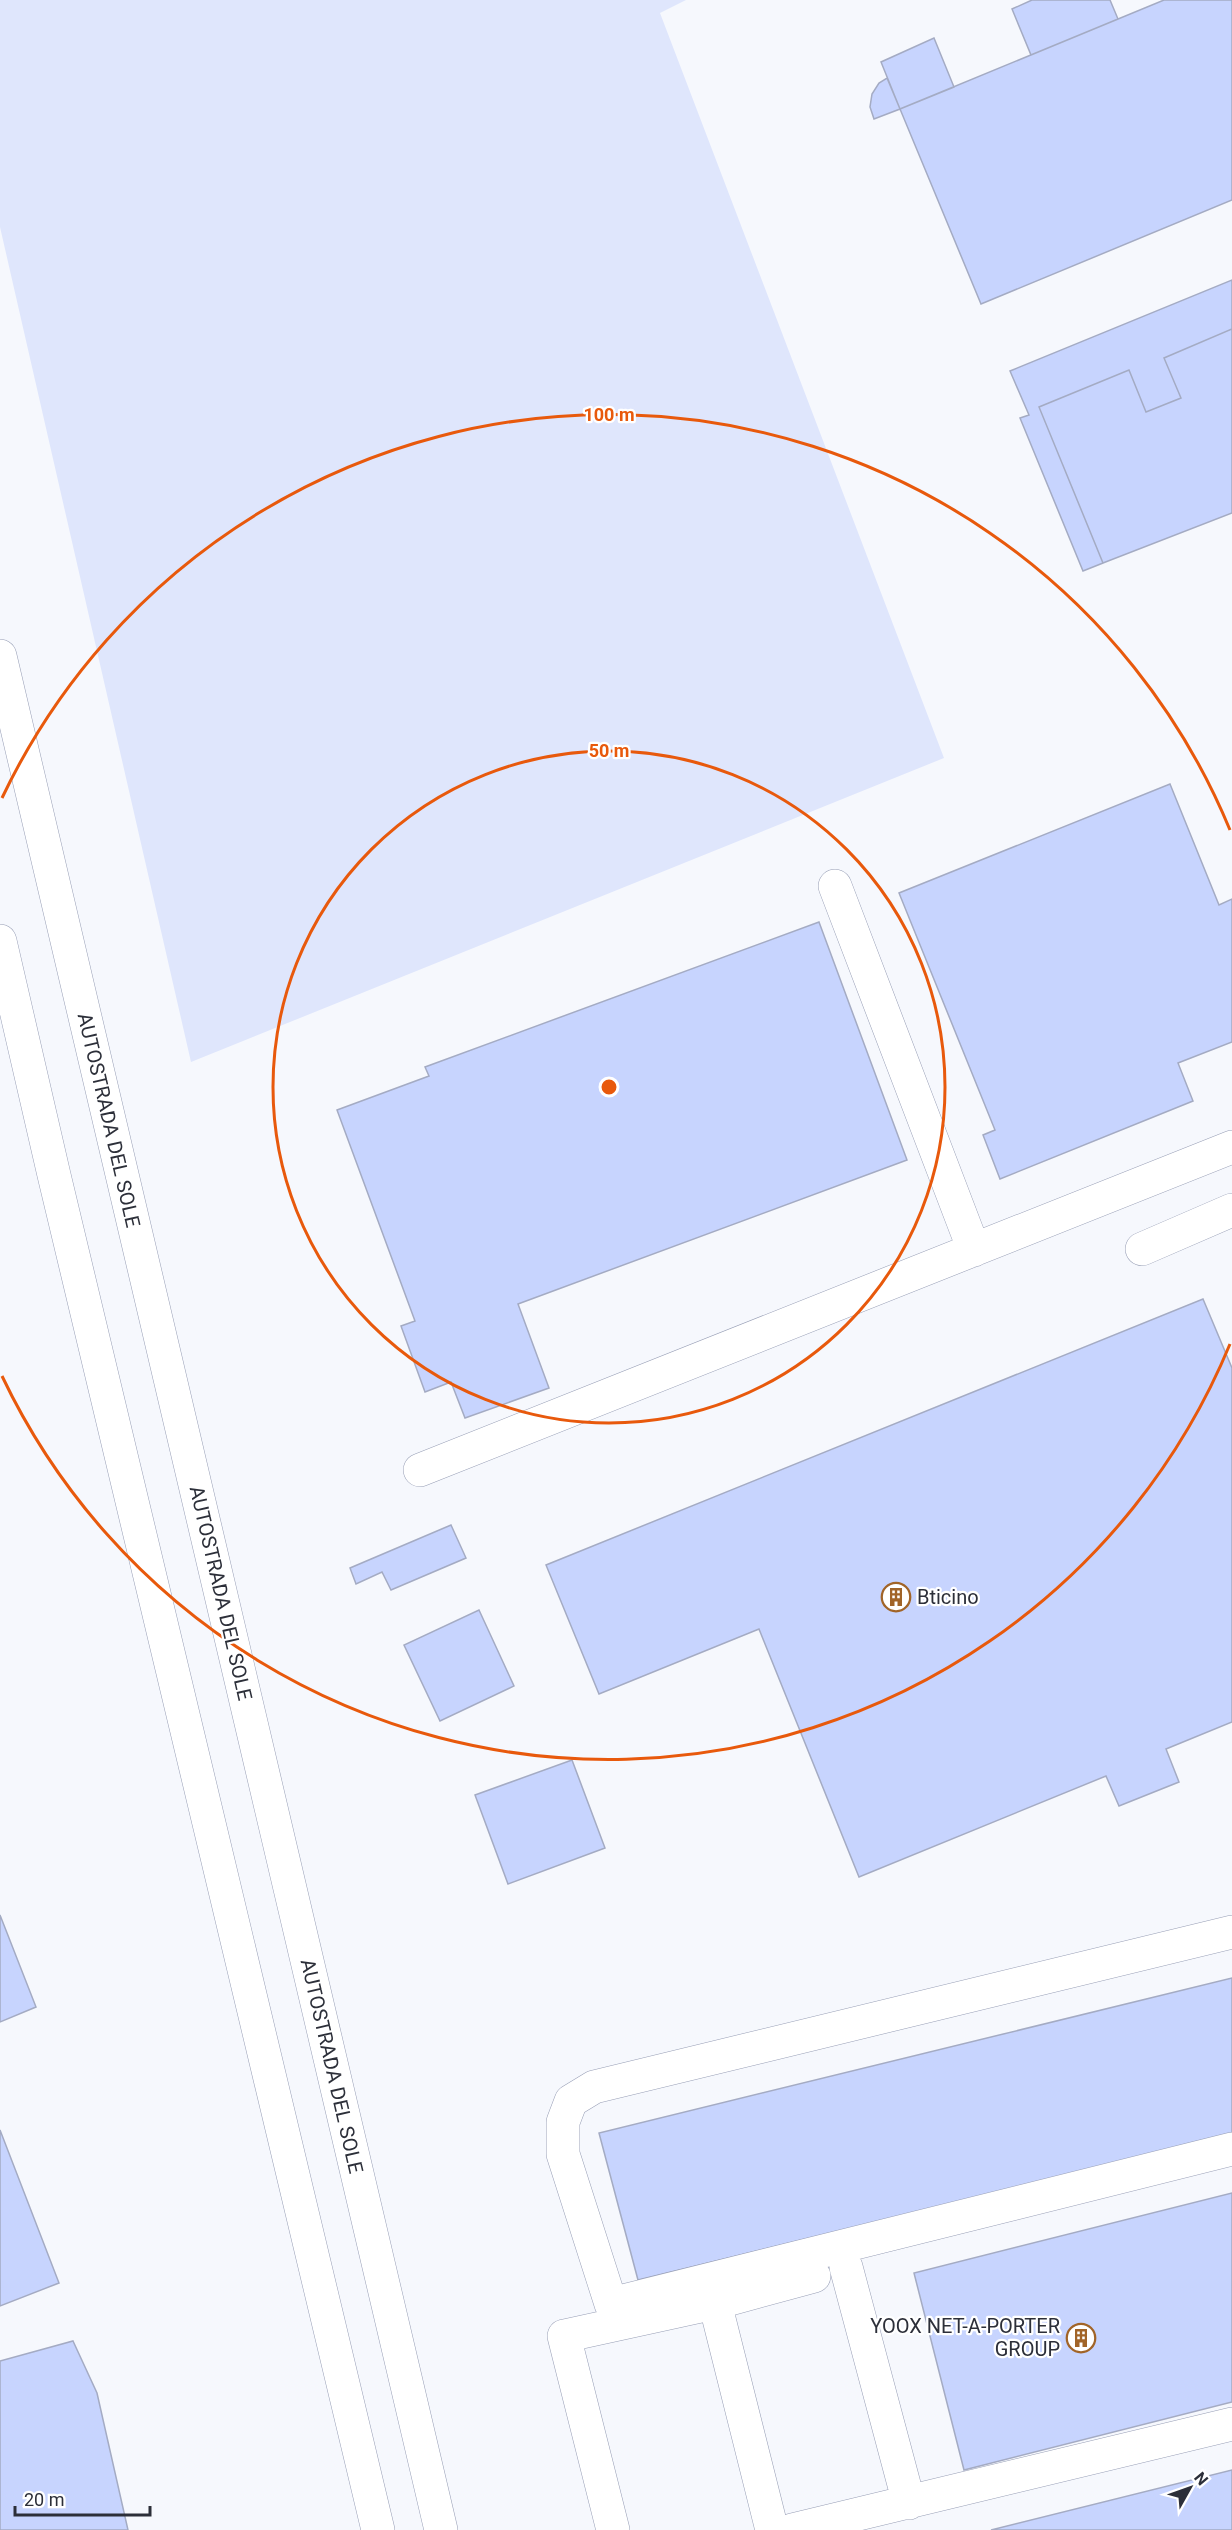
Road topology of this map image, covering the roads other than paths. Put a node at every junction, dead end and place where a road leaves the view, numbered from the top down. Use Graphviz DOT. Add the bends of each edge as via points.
graph roads {
  1 [pos="0,656"];
  2 [pos="835,886"];
  3 [pos="0,941"];
  4 [pos="1231,1148"];
  5 [pos="1232,1210"];
  6 [pos="1142,1249"];
  7 [pos="974,1250"];
  8 [pos="420,1470"];
  9 [pos="1232,1932"];
  10 [pos="1232,2149"];
  11 [pos="1232,2169"];
  12 [pos="846,2267"];
  13 [pos="715,2303"];
  14 [pos="1232,2424"];
  15 [pos="909,2503"];
  16 [pos="378,2530"];
  17 [pos="441,2530"];
  18 [pos="613,2530"];
  19 [pos="772,2530"];
  20 [pos="792,2530"];
  1 -- 17 [label="main road, AUTOSTRADA DEL SOLE"];
  2 -- 7 [label="main road"];
  3 -- 16 [label="main road"];
  4 -- 7 [label="main road"];
  5 -- 6 [label="main road"];
  7 -- 8 [label="main road"];
  9 -- 10 [label="main road" via="594,2087 571,2101 563,2122 563,2154 611,2304"];
  11 -- 12 [label="main road"];
  12 -- 13 [label="main road"];
  12 -- 15 [label="main road"];
  13 -- 18 [label="main road" via="564,2336"];
  13 -- 19 [label="main road"];
  14 -- 15 [label="main road"];
  15 -- 20 [label="main road"];
}
